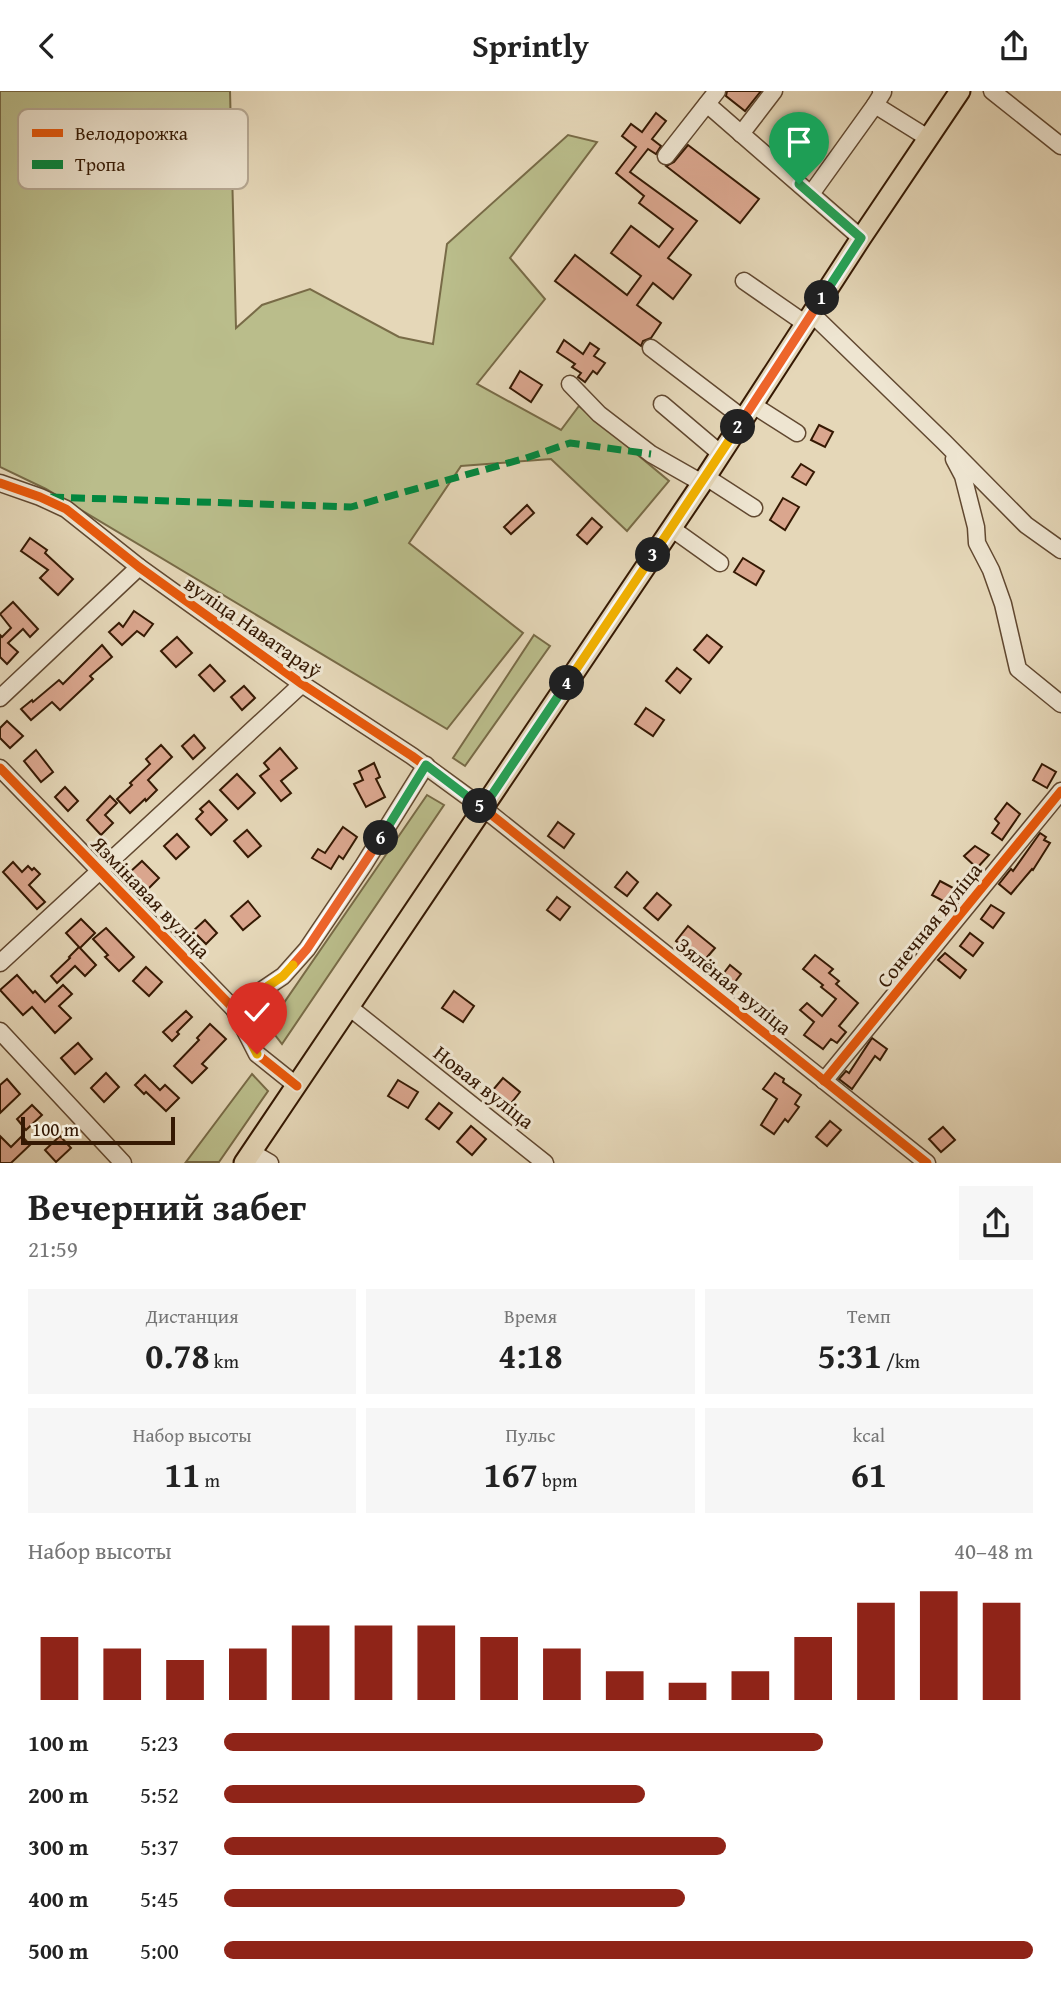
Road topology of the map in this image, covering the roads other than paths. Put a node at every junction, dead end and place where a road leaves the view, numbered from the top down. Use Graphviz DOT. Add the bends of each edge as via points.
graph roads {
  1 [pos="774,91"];
  2 [pos="960,91"];
  3 [pos="992,91"];
  4 [pos="712,98"];
  5 [pos="878,98"];
  6 [pos="741,134"];
  7 [pos="929,138"];
  8 [pos="1061,146"];
  9 [pos="666,156"];
  10 [pos="811,194"];
  11 [pos="861,238"];
  12 [pos="744,281"];
  13 [pos="809,319"];
  14 [pos="651,348"];
  15 [pos="570,384"];
  16 [pos="662,404"];
  17 [pos="748,412"];
  18 [pos="797,433"];
  19 [pos="944,442"];
  20 [pos="721,454"];
  21 [pos="704,480"];
  22 [pos="0,483"];
  23 [pos="754,508"];
  24 [pos="671,528"];
  25 [pos="1061,550"];
  26 [pos="720,563"];
  27 [pos="139,567"];
  28 [pos="302,684"];
  29 [pos="0,698"];
  30 [pos="1061,704"];
  31 [pos="426,765"];
  32 [pos="0,768"];
  33 [pos="1061,791"];
  34 [pos="483,808"];
  35 [pos="99,870"];
  36 [pos="0,963"];
  37 [pos="349,1007"];
  38 [pos="234,1009"];
  39 [pos="0,1031"];
  40 [pos="824,1081"];
  41 [pos="297,1086"];
  42 [pos="248,1157"];
  43 [pos="123,1163"];
  44 [pos="270,1163"];
  45 [pos="545,1163"];
  46 [pos="927,1163"];
  1 -- 6 [label="street"];
  2 -- 7 [label="main road"];
  3 -- 8 [label="street"];
  4 -- 6 [label="street"];
  4 -- 9 [label="street"];
  5 -- 7 [label="street"];
  5 -- 10 [label="street"];
  6 -- 10 [label="street"];
  7 -- 11 [label="main road"];
  10 -- 11 [label="street"];
  11 -- 13 [label="main road"];
  12 -- 13 [label="street"];
  13 -- 17 [label="main road"];
  13 -- 19 [label="street"];
  14 -- 17 [label="street"];
  15 -- 21 [label="street" via="599,414 641,446"];
  16 -- 20 [label="street"];
  17 -- 18 [label="street"];
  17 -- 20 [label="main road"];
  19 -- 25 [label="street" via="1026,524"];
  19 -- 30 [label="street" via="963,476 977,543 1003,604 1018,669"];
  20 -- 21 [label="main road"];
  21 -- 23 [label="street"];
  21 -- 24 [label="main road"];
  22 -- 27 [label="street, вуліца Наватараў" via="66,509"];
  24 -- 26 [label="street"];
  24 -- 34 [label="main road"];
  27 -- 28 [label="street, вуліца Наватараў"];
  27 -- 29 [label="street"];
  28 -- 31 [label="street, вуліца Наватараў"];
  28 -- 35 [label="street"];
  31 -- 34 [label="street, вуліца Наватараў"];
  31 -- 38 [label="street" via="307,949 283,976"];
  32 -- 35 [label="street, Язмінавая вуліца"];
  33 -- 40 [label="street, Сонечная вуліца"];
  34 -- 37 [label="main road"];
  34 -- 40 [label="street, Зялёная вуліца"];
  35 -- 36 [label="street"];
  35 -- 38 [label="street, Язмінавая вуліца"];
  37 -- 41 [label="main road"];
  37 -- 45 [label="street, Новая вуліца"];
  38 -- 41 [label="street, Язмінавая вуліца" via="257,1054"];
  39 -- 43 [label="street"];
  40 -- 46 [label="street, Зялёная вуліца"];
  41 -- 42 [label="main road"];
  42 -- 44 [label="street"];
}
